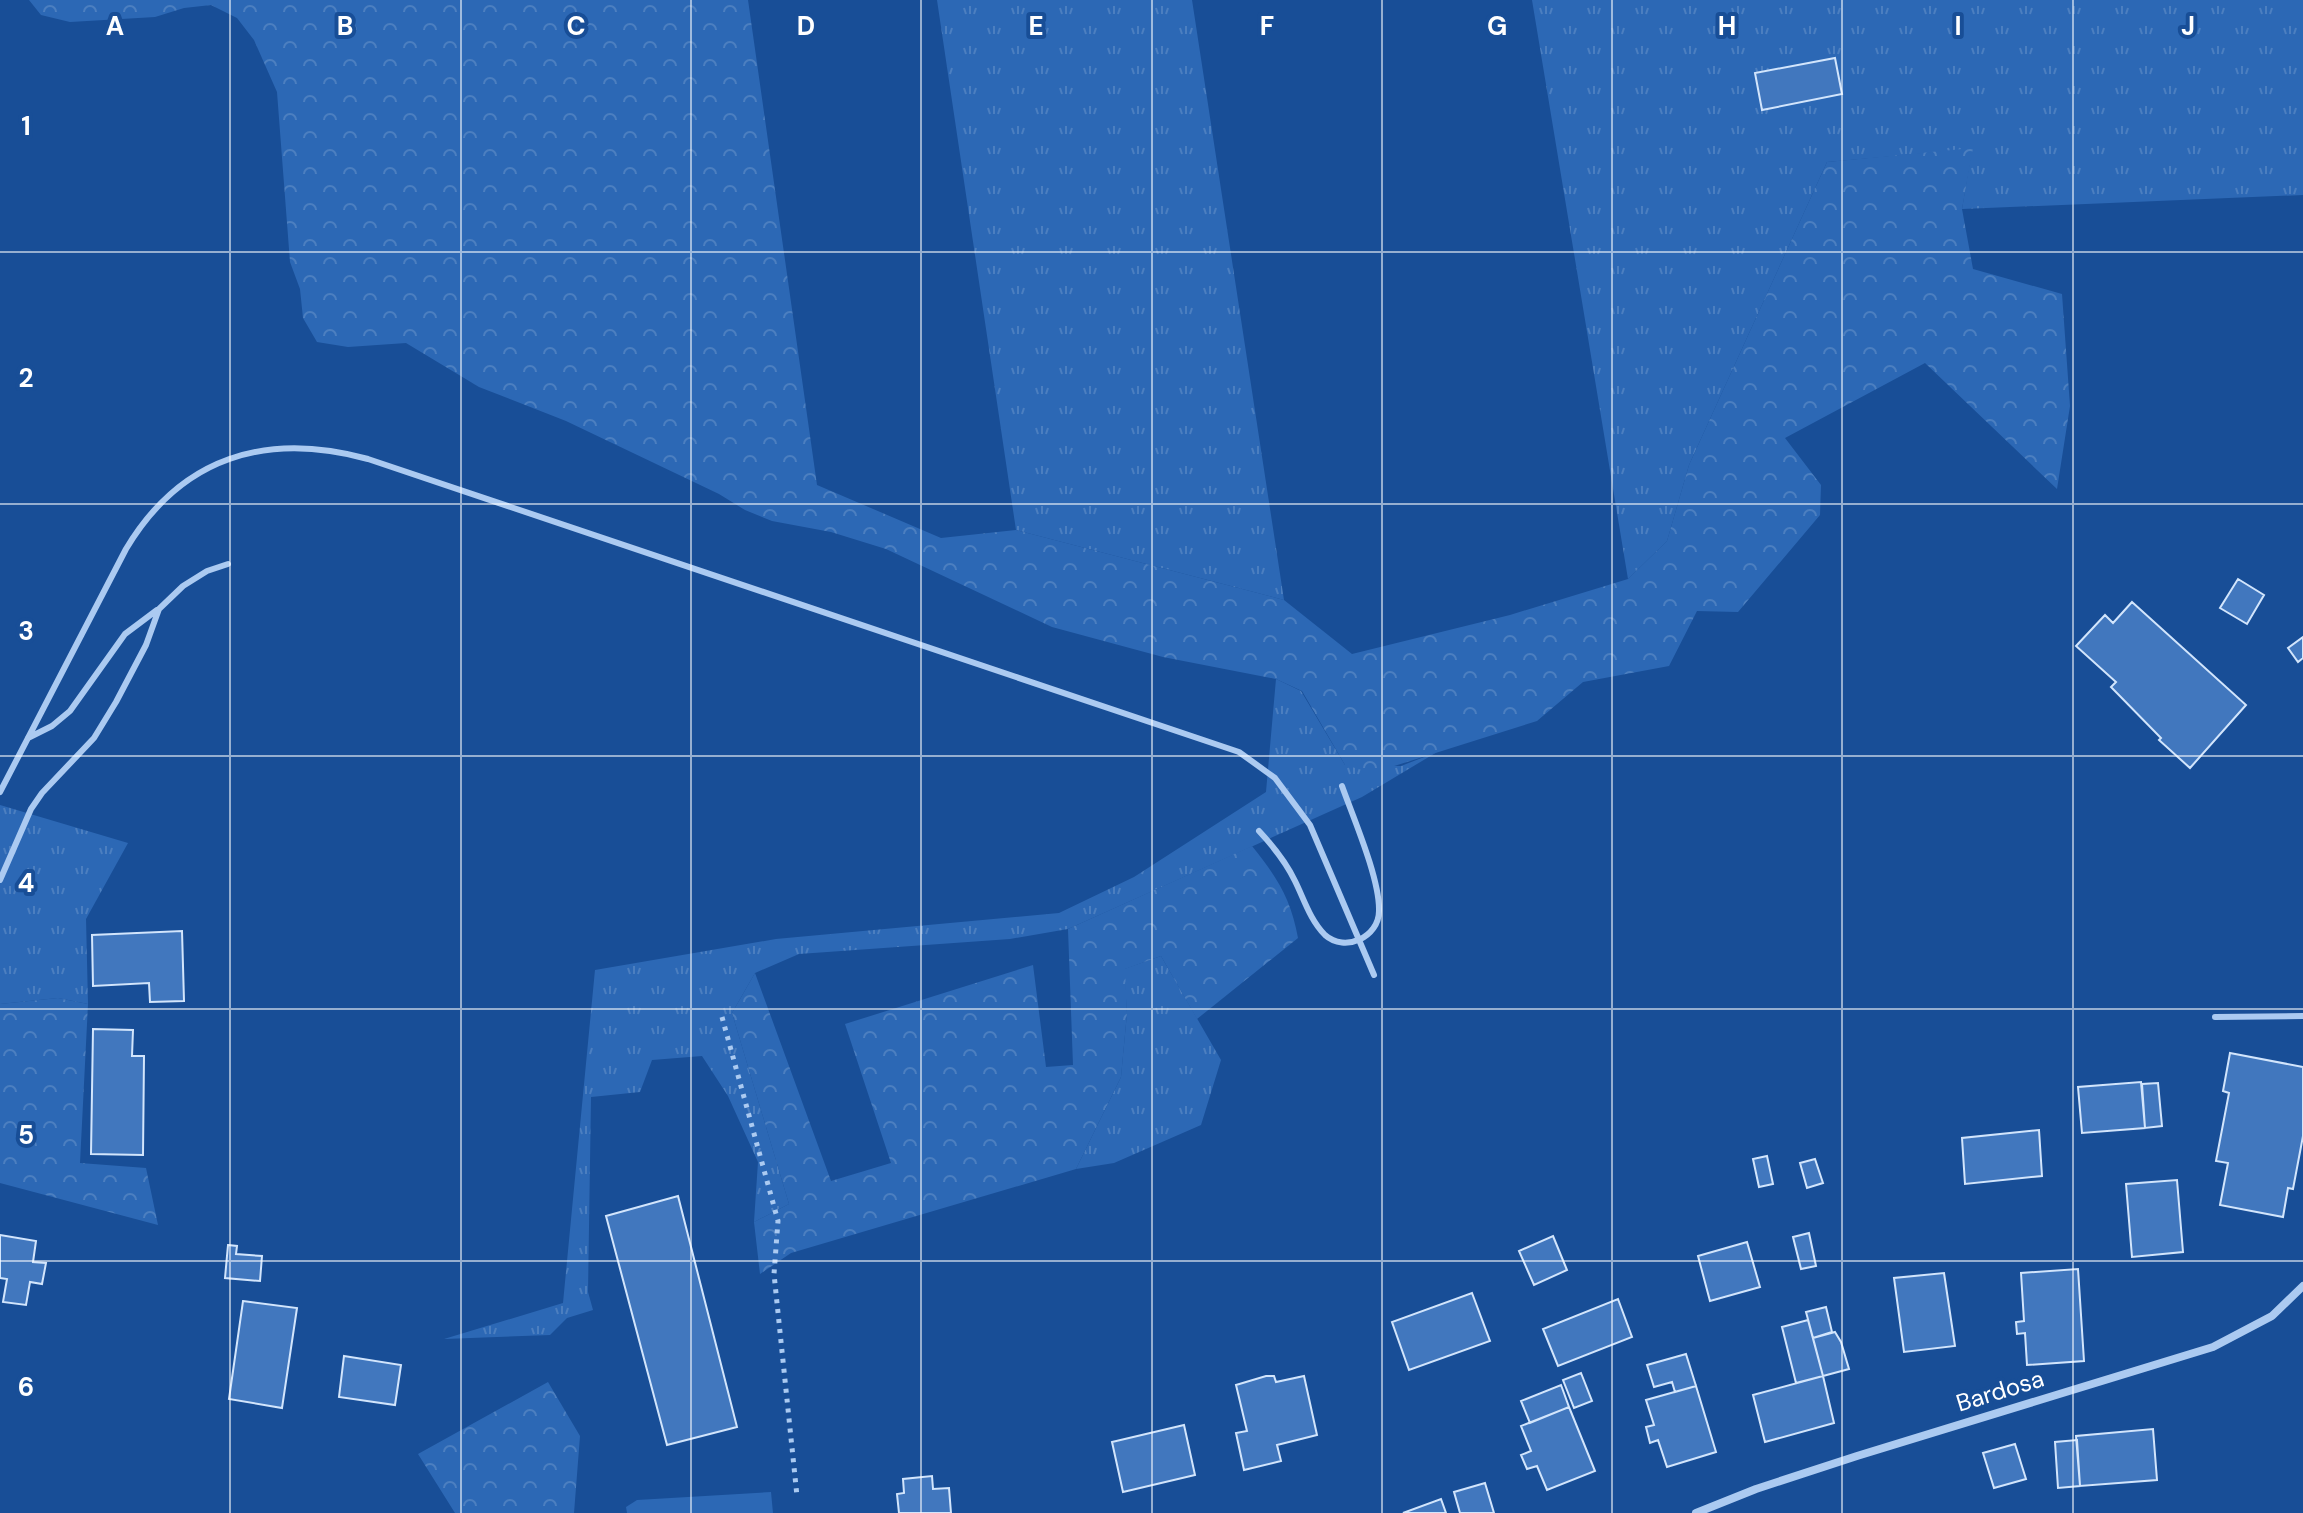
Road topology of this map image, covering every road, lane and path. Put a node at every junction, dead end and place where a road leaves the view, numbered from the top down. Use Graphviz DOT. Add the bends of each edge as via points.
graph roads {
  1 [pos="228,564"];
  2 [pos="159,609"];
  3 [pos="28,738"];
  4 [pos="1342,786"];
  5 [pos="0,792"];
  6 [pos="1259,831"];
  7 [pos="0,880"];
  8 [pos="1359,940"];
  9 [pos="1374,975"];
  10 [pos="2303,1016"];
  11 [pos="722,1017"];
  12 [pos="2215,1017"];
  13 [pos="2303,1286"];
  14 [pos="797,1496"];
  15 [pos="1696,1513"];
  1 -- 2 [label="lane" via="183,586"];
  2 -- 3 [label="lane" via="125,634 70,711"];
  2 -- 7 [label="lane" via="116,702 94,738 31,809"];
  3 -- 5 [label="lane"];
  3 -- 8 [label="lane" via="149,513 206,469 246,453 326,449 1239,752 1275,778 1298,806"];
  4 -- 8 [label="lane" via="1378,899 1374,929"];
  6 -- 8 [label="lane" via="1283,860 1324,934 1343,943"];
  8 -- 9 [label="lane"];
  10 -- 12 [label="lane"];
  11 -- 14 [label="path" via="778,1221 774,1274"];
  13 -- 15 [label="street, Bardosa" via="2255,1327 2192,1355 1912,1439"];
}
